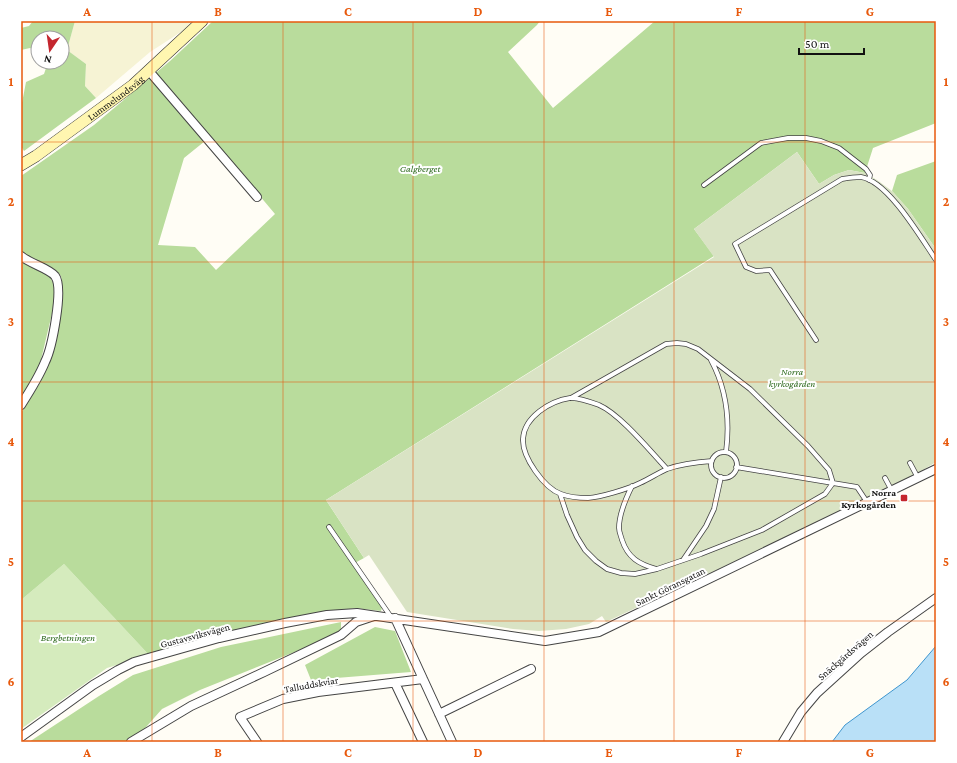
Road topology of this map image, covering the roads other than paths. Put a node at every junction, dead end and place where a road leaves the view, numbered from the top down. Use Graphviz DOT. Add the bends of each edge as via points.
graph roads {
  1 [pos="202,21"];
  2 [pos="148,71"];
  3 [pos="21,166"];
  4 [pos="869,180"];
  5 [pos="704,185"];
  6 [pos="257,197"];
  7 [pos="21,256"];
  8 [pos="936,260"];
  9 [pos="816,340"];
  10 [pos="710,358"];
  11 [pos="570,398"];
  12 [pos="21,405"];
  13 [pos="726,452"];
  14 [pos="712,461"];
  15 [pos="910,463"];
  16 [pos="736,466"];
  17 [pos="667,469"];
  18 [pos="936,469"];
  19 [pos="721,477"];
  20 [pos="885,478"];
  21 [pos="918,479"];
  22 [pos="833,483"];
  23 [pos="632,486"];
  24 [pos="892,491"];
  25 [pos="560,494"];
  26 [pos="867,502"];
  27 [pos="330,527"];
  28 [pos="683,560"];
  29 [pos="657,569"];
  30 [pos="936,598"];
  31 [pos="377,615"];
  32 [pos="393,618"];
  33 [pos="531,669"];
  34 [pos="424,679"];
  35 [pos="395,683"];
  36 [pos="440,714"];
  37 [pos="21,737"];
  38 [pos="131,742"];
  39 [pos="257,742"];
  40 [pos="423,742"];
  41 [pos="452,742"];
  42 [pos="783,742"];
  1 -- 2 [label="main road, Lummelundsväg"];
  2 -- 3 [label="main road, Lummelundsväg" via="118,96"];
  2 -- 6 [label="street"];
  4 -- 5 [label="lane" via="870,175 866,169 839,148 806,138 788,138 761,143"];
  4 -- 8 [label="lane" via="885,190 894,200"];
  4 -- 9 [label="lane" via="842,180 735,244 746,267 756,271 770,270"];
  7 -- 12 [label="street" via="54,274 58,280 59,292 57,314 46,360"];
  10 -- 11 [label="lane" via="686,344 666,344"];
  10 -- 13 [label="lane" via="723,390 727,417"];
  10 -- 22 [label="lane" via="750,389 808,446 829,470"];
  11 -- 17 [label="lane" via="600,405 612,413"];
  11 -- 25 [label="lane" via="555,403 531,418 522,438 527,459 539,476"];
  13 -- 14 [label="lane" via="719,453"];
  13 -- 16 [label="lane" via="733,456"];
  14 -- 17 [label="lane"];
  14 -- 19 [label="lane" via="712,469"];
  15 -- 21 [label="lane"];
  16 -- 19 [label="lane" via="732,474"];
  16 -- 22 [label="lane"];
  17 -- 23 [label="lane"];
  18 -- 21 [label="street, Sankt Göransgatan"];
  19 -- 28 [label="lane" via="714,509"];
  20 -- 24 [label="lane"];
  21 -- 24 [label="street, Sankt Göransgatan"];
  22 -- 26 [label="lane" via="857,488"];
  22 -- 28 [label="lane" via="825,494 762,530"];
  23 -- 25 [label="lane" via="588,498"];
  23 -- 29 [label="lane" via="625,499 619,529 624,546 642,565"];
  24 -- 26 [label="street, Sankt Göransgatan"];
  25 -- 29 [label="lane" via="577,537 596,562 621,573 635,574"];
  26 -- 32 [label="street, Sankt Göransgatan" via="599,632 545,641"];
  27 -- 32 [label="lane"];
  28 -- 29 [label="lane"];
  30 -- 42 [label="street, Snäckgärdsvägen" via="888,632 828,682 802,712"];
  31 -- 32 [label="street, Gustavsviksvägen"];
  31 -- 37 [label="street, Gustavsviksvägen" via="346,613 285,623 134,662 93,685"];
  31 -- 38 [label="street" via="356,622 341,634 190,706"];
  32 -- 34 [label="street"];
  33 -- 36 [label="street"];
  34 -- 35 [label="street, Talluddskviar"];
  34 -- 36 [label="street"];
  35 -- 39 [label="street, Talluddskviar" via="283,699 240,717"];
  35 -- 40 [label="street"];
  36 -- 41 [label="street"];
}
